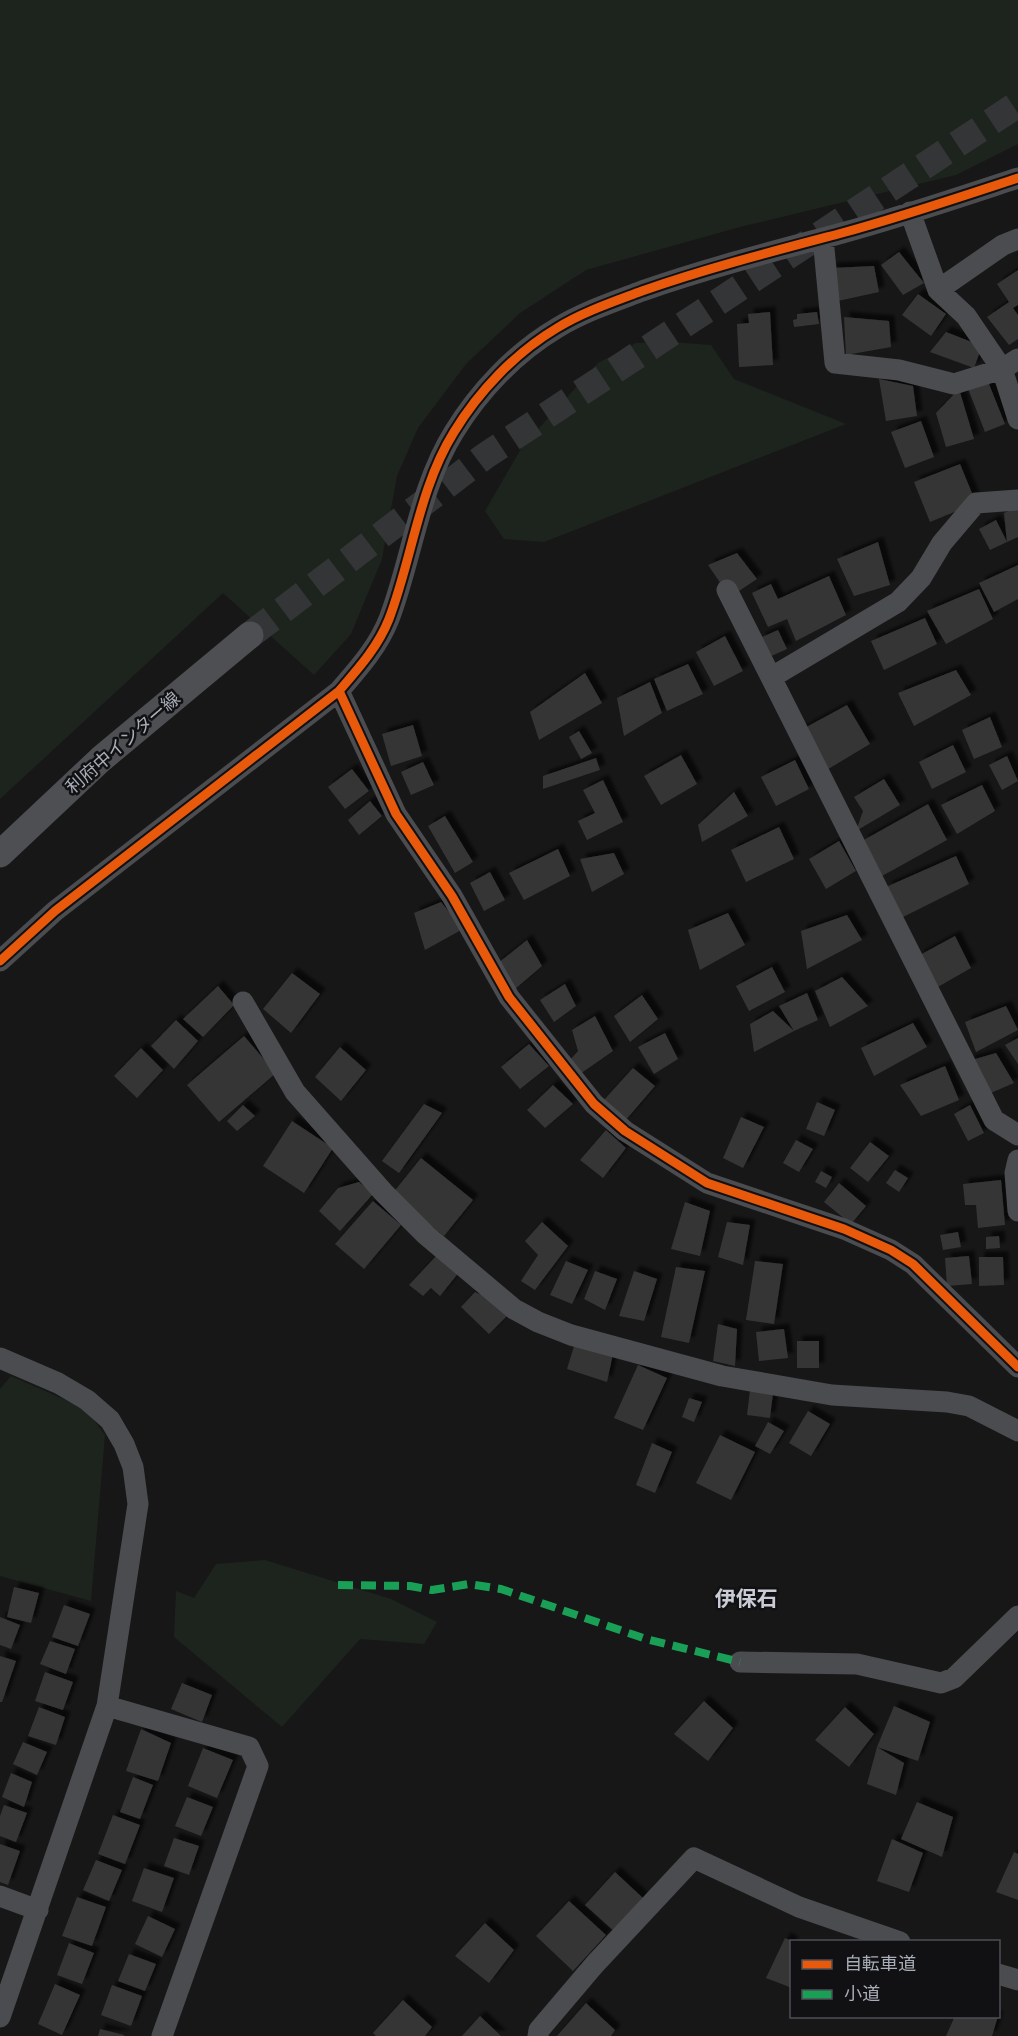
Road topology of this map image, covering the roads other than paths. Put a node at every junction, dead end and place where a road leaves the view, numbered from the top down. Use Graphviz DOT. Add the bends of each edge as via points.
graph roads {
  1 [pos="1018,178"];
  2 [pos="910,212"];
  3 [pos="823,238"];
  4 [pos="1018,239"];
  5 [pos="938,290"];
  6 [pos="1010,364"];
  7 [pos="1018,419"];
  8 [pos="1018,500"];
  9 [pos="727,590"];
  10 [pos="250,635"];
  11 [pos="772,678"];
  12 [pos="339,691"];
  13 [pos="0,855"];
  14 [pos="0,961"];
  15 [pos="243,1002"];
  16 [pos="1018,1135"];
  17 [pos="1018,1160"];
  18 [pos="1018,1211"];
  19 [pos="0,1358"];
  20 [pos="1018,1367"];
  21 [pos="1018,1431"];
  22 [pos="1018,1616"];
  23 [pos="740,1662"];
  24 [pos="107,1706"];
  25 [pos="0,1896"];
  26 [pos="38,1910"];
  27 [pos="897,1940"];
  28 [pos="1000,1974"];
  29 [pos="1018,1980"];
  30 [pos="0,2017"];
  31 [pos="541,2034"];
  32 [pos="162,2036"];
  1 -- 2 [label="street"];
  2 -- 3 [label="street"];
  2 -- 5 [label="street"];
  3 -- 6 [label="street" via="835,363 899,370 954,384"];
  3 -- 12 [label="street" via="710,267 597,307 557,328 496,377 452,434 433,476 388,620 375,646"];
  4 -- 5 [label="street" via="1003,245"];
  5 -- 6 [label="street"];
  6 -- 7 [label="street"];
  8 -- 11 [label="street" via="976,503 942,543 921,578 898,602"];
  9 -- 11 [label="street"];
  10 -- 13 [label="main road, 利府中インター線" via="101,759"];
  11 -- 16 [label="street" via="994,1120"];
  12 -- 14 [label="street" via="64,904"];
  12 -- 20 [label="street" via="396,814 452,896 509,998 594,1104 625,1131 706,1183 844,1229 891,1250 913,1264"];
  15 -- 21 [label="street" via="295,1092 384,1193 426,1235 514,1309 571,1335 722,1376 832,1395 969,1406"];
  17 -- 18 [label="street"];
  19 -- 24 [label="street" via="87,1400 110,1420 133,1467 138,1504"];
  22 -- 23 [label="street" via="954,1678 941,1683 857,1664"];
  24 -- 26 [label="street"];
  24 -- 32 [label="street" via="249,1747 258,1766"];
  25 -- 26 [label="street"];
  26 -- 30 [label="street"];
  27 -- 31 [label="street" via="799,1907 694,1858 595,1964"];
  28 -- 29 [label="street"];
}
